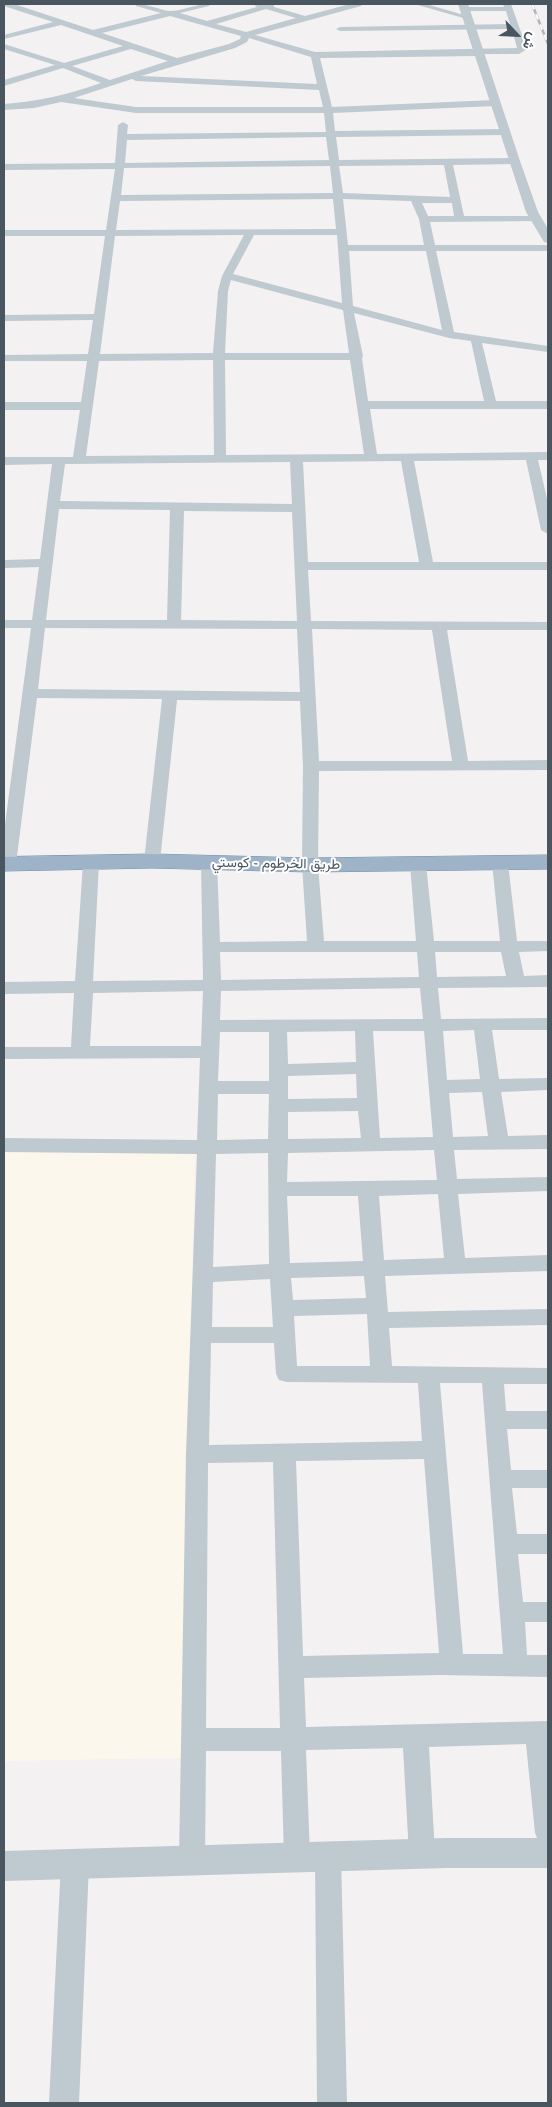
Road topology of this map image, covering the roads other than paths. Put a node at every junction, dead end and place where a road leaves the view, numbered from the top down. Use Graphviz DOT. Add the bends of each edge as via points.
graph roads {
  1 [pos="6,4"];
  2 [pos="139,4"];
  3 [pos="206,4"];
  4 [pos="258,4"];
  5 [pos="276,4"];
  6 [pos="358,4"];
  7 [pos="418,4"];
  8 [pos="267,6"];
  9 [pos="508,6"];
  10 [pos="25,10"];
  11 [pos="11,13"];
  12 [pos="169,13"];
  13 [pos="467,17"];
  14 [pos="305,18"];
  15 [pos="63,22"];
  16 [pos="204,24"];
  17 [pos="323,24"];
  18 [pos="516,26"];
  19 [pos="340,31"];
  20 [pos="96,32"];
  21 [pos="245,35"];
  22 [pos="4,37"];
  23 [pos="4,46"];
  24 [pos="131,46"];
  25 [pos="18,50"];
  26 [pos="478,52"];
  27 [pos="4,54"];
  28 [pos="315,55"];
  29 [pos="177,61"];
  30 [pos="65,66"];
  31 [pos="4,75"];
  32 [pos="124,78"];
  33 [pos="16,79"];
  34 [pos="4,83"];
  35 [pos="111,84"];
  36 [pos="322,87"];
  37 [pos="61,99"];
  38 [pos="495,103"];
  39 [pos="4,107"];
  40 [pos="124,109"];
  41 [pos="328,110"];
  42 [pos="505,132"];
  43 [pos="331,135"];
  44 [pos="122,136"];
  45 [pos="369,149"];
  46 [pos="448,162"];
  47 [pos="514,162"];
  48 [pos="334,164"];
  49 [pos="120,166"];
  50 [pos="4,167"];
  51 [pos="338,196"];
  52 [pos="116,198"];
  53 [pos="418,200"];
  54 [pos="455,200"];
  55 [pos="424,219"];
  56 [pos="460,219"];
  57 [pos="537,219"];
  58 [pos="342,232"];
  59 [pos="4,233"];
  60 [pos="250,233"];
  61 [pos="110,234"];
  62 [pos="548,239"];
  63 [pos="343,248"];
  64 [pos="429,248"];
  65 [pos="548,248"];
  66 [pos="227,276"];
  67 [pos="348,308"];
  68 [pos="98,317"];
  69 [pos="4,318"];
  70 [pos="449,335"];
  71 [pos="476,340"];
  72 [pos="548,349"];
  73 [pos="357,356"];
  74 [pos="93,357"];
  75 [pos="219,357"];
  76 [pos="4,358"];
  77 [pos="363,405"];
  78 [pos="491,405"];
  79 [pos="548,405"];
  80 [pos="4,406"];
  81 [pos="86,406"];
  82 [pos="531,456"];
  83 [pos="548,456"];
  84 [pos="371,457"];
  85 [pos="407,457"];
  86 [pos="220,458"];
  87 [pos="296,458"];
  88 [pos="59,460"];
  89 [pos="79,460"];
  90 [pos="4,461"];
  91 [pos="53,505"];
  92 [pos="177,507"];
  93 [pos="299,508"];
  94 [pos="548,530"];
  95 [pos="46,563"];
  96 [pos="4,564"];
  97 [pos="301,566"];
  98 [pos="427,566"];
  99 [pos="548,566"];
  100 [pos="4,624"];
  101 [pos="38,624"];
  102 [pos="174,625"];
  103 [pos="303,626"];
  104 [pos="548,626"];
  105 [pos="438,627"];
  106 [pos="29,693"];
  107 [pos="170,695"];
  108 [pos="308,697"];
  109 [pos="4,763"];
  110 [pos="21,763"];
  111 [pos="548,765"];
  112 [pos="311,766"];
  113 [pos="461,766"];
  114 [pos="152,861"];
  115 [pos="209,862"];
  116 [pos="548,862"];
  117 [pos="91,863"];
  118 [pos="500,863"];
  119 [pos="6,864"];
  120 [pos="418,864"];
  121 [pos="310,865"];
  122 [pos="316,946"];
  123 [pos="426,946"];
  124 [pos="509,946"];
  125 [pos="548,946"];
  126 [pos="212,947"];
  127 [pos="516,981"];
  128 [pos="548,981"];
  129 [pos="430,982"];
  130 [pos="212,984"];
  131 [pos="85,986"];
  132 [pos="4,988"];
  133 [pos="548,1024"];
  134 [pos="433,1025"];
  135 [pos="482,1025"];
  136 [pos="210,1026"];
  137 [pos="278,1026"];
  138 [pos="364,1026"];
  139 [pos="210,1052"];
  140 [pos="80,1053"];
  141 [pos="4,1054"];
  142 [pos="365,1068"];
  143 [pos="548,1084"];
  144 [pos="490,1086"];
  145 [pos="438,1087"];
  146 [pos="208,1088"];
  147 [pos="279,1088"];
  148 [pos="367,1104"];
  149 [pos="548,1142"];
  150 [pos="499,1144"];
  151 [pos="4,1145"];
  152 [pos="371,1145"];
  153 [pos="445,1145"];
  154 [pos="278,1146"];
  155 [pos="206,1147"];
  156 [pos="548,1184"];
  157 [pos="448,1188"];
  158 [pos="277,1189"];
  159 [pos="368,1189"];
  160 [pos="548,1264"];
  161 [pos="455,1266"];
  162 [pos="373,1269"];
  163 [pos="280,1271"];
  164 [pos="204,1274"];
  165 [pos="283,1308"];
  166 [pos="377,1313"];
  167 [pos="548,1317"];
  168 [pos="202,1335"];
  169 [pos="285,1335"];
  170 [pos="381,1374"];
  171 [pos="428,1375"];
  172 [pos="493,1375"];
  173 [pos="548,1376"];
  174 [pos="494,1420"];
  175 [pos="548,1420"];
  176 [pos="434,1450"];
  177 [pos="284,1453"];
  178 [pos="197,1454"];
  179 [pos="500,1479"];
  180 [pos="548,1479"];
  181 [pos="506,1544"];
  182 [pos="548,1544"];
  183 [pos="511,1612"];
  184 [pos="548,1612"];
  185 [pos="452,1665"];
  186 [pos="516,1666"];
  187 [pos="548,1666"];
  188 [pos="291,1667"];
  189 [pos="543,1732"];
  190 [pos="415,1735"];
  191 [pos="193,1740"];
  192 [pos="293,1740"];
  193 [pos="548,1833"];
  194 [pos="548,1853"];
  195 [pos="422,1854"];
  196 [pos="297,1857"];
  197 [pos="328,1857"];
  198 [pos="192,1859"];
  199 [pos="75,1863"];
  200 [pos="4,1866"];
  201 [pos="64,2103"];
  202 [pos="332,2103"];
  1 -- 10 [label="street"];
  2 -- 12 [label="street"];
  3 -- 12 [label="street"];
  4 -- 8 [label="street"];
  5 -- 8 [label="street"];
  6 -- 14 [label="street"];
  7 -- 13 [label="street"];
  8 -- 14 [label="street"];
  8 -- 16 [label="street"];
  9 -- 13 [label="street"];
  9 -- 18 [label="street"];
  10 -- 11 [label="street"];
  10 -- 15 [label="street"];
  12 -- 16 [label="street"];
  12 -- 20 [label="street"];
  13 -- 18 [label="street"];
  13 -- 19 [label="street"];
  13 -- 26 [label="street"];
  14 -- 17 [label="street"];
  14 -- 21 [label="street"];
  15 -- 20 [label="street"];
  15 -- 22 [label="street"];
  16 -- 21 [label="street"];
  18 -- 26 [label="street" via="522,50"];
  20 -- 24 [label="street"];
  21 -- 28 [label="street"];
  21 -- 29 [label="street" via="240,43"];
  23 -- 25 [label="street"];
  24 -- 29 [label="street"];
  24 -- 30 [label="street"];
  25 -- 27 [label="street"];
  25 -- 30 [label="street"];
  26 -- 28 [label="street" via="364,51"];
  26 -- 38 [label="street"];
  28 -- 36 [label="street"];
  29 -- 32 [label="street"];
  30 -- 33 [label="street"];
  30 -- 35 [label="street"];
  31 -- 33 [label="street"];
  32 -- 35 [label="street"];
  32 -- 36 [label="street"];
  33 -- 34 [label="street"];
  35 -- 37 [label="street"];
  36 -- 41 [label="street"];
  37 -- 39 [label="street"];
  37 -- 40 [label="street"];
  38 -- 41 [label="street"];
  38 -- 42 [label="street"];
  40 -- 41 [label="street"];
  40 -- 44 [label="street"];
  41 -- 43 [label="street"];
  42 -- 45 [label="street"];
  42 -- 47 [label="street"];
  43 -- 44 [label="street"];
  43 -- 45 [label="street"];
  43 -- 48 [label="street"];
  44 -- 49 [label="street"];
  45 -- 46 [label="street"];
  45 -- 48 [label="street"];
  46 -- 47 [label="street"];
  46 -- 54 [label="street"];
  47 -- 57 [label="street"];
  48 -- 49 [label="street"];
  48 -- 51 [label="street"];
  49 -- 50 [label="street"];
  49 -- 52 [label="street"];
  51 -- 52 [label="street"];
  51 -- 53 [label="street" via="410,196"];
  51 -- 58 [label="street"];
  52 -- 61 [label="street"];
  53 -- 54 [label="street"];
  53 -- 55 [label="street"];
  54 -- 56 [label="street"];
  55 -- 56 [label="street"];
  55 -- 64 [label="street"];
  56 -- 57 [label="street"];
  57 -- 62 [label="street"];
  58 -- 60 [label="street"];
  58 -- 63 [label="street"];
  59 -- 61 [label="street"];
  60 -- 61 [label="street"];
  60 -- 66 [label="street"];
  61 -- 68 [label="street"];
  63 -- 64 [label="street"];
  63 -- 67 [label="street"];
  64 -- 65 [label="street"];
  64 -- 70 [label="street"];
  66 -- 67 [label="street"];
  66 -- 75 [label="street" via="223,291"];
  67 -- 70 [label="street"];
  67 -- 73 [label="street"];
  68 -- 69 [label="street"];
  68 -- 74 [label="street"];
  70 -- 71 [label="street"];
  71 -- 72 [label="street"];
  71 -- 78 [label="street"];
  73 -- 75 [label="street"];
  73 -- 77 [label="street"];
  74 -- 75 [label="street"];
  74 -- 76 [label="street"];
  74 -- 81 [label="street"];
  75 -- 86 [label="street"];
  77 -- 78 [label="street"];
  77 -- 84 [label="street"];
  78 -- 79 [label="street"];
  80 -- 81 [label="street"];
  81 -- 89 [label="street"];
  82 -- 83 [label="street"];
  82 -- 85 [label="street"];
  82 -- 94 [label="street"];
  84 -- 85 [label="street"];
  84 -- 87 [label="street"];
  85 -- 98 [label="street"];
  86 -- 87 [label="street"];
  86 -- 89 [label="street"];
  87 -- 93 [label="street"];
  88 -- 89 [label="street"];
  88 -- 90 [label="street"];
  88 -- 91 [label="street"];
  91 -- 92 [label="street"];
  91 -- 95 [label="street"];
  92 -- 93 [label="street"];
  92 -- 102 [label="street"];
  93 -- 97 [label="street"];
  95 -- 96 [label="street"];
  95 -- 101 [label="street"];
  97 -- 98 [label="street"];
  97 -- 103 [label="street"];
  98 -- 99 [label="street"];
  100 -- 101 [label="street"];
  101 -- 102 [label="street"];
  101 -- 106 [label="street"];
  102 -- 103 [label="street"];
  103 -- 105 [label="street"];
  103 -- 108 [label="street"];
  104 -- 105 [label="street"];
  105 -- 113 [label="street"];
  106 -- 107 [label="street"];
  106 -- 110 [label="street"];
  107 -- 108 [label="street"];
  107 -- 114 [label="street"];
  108 -- 112 [label="street"];
  109 -- 110 [label="street"];
  110 -- 119 [label="street"];
  111 -- 113 [label="street"];
  112 -- 113 [label="street"];
  112 -- 121 [label="street"];
  114 -- 115 [label="highway, طريق الخرطوم - كوستي"];
  114 -- 117 [label="highway, طريق الخرطوم - كوستي"];
  115 -- 121 [label="highway, طريق الخرطوم - كوستي"];
  115 -- 126 [label="street"];
  116 -- 118 [label="highway, طريق الخرطوم - كوستي"];
  117 -- 119 [label="highway, طريق الخرطوم - كوستي"];
  117 -- 131 [label="street"];
  118 -- 120 [label="highway, طريق الخرطوم - كوستي"];
  118 -- 124 [label="street"];
  120 -- 121 [label="highway, طريق الخرطوم - كوستي"];
  120 -- 123 [label="street"];
  121 -- 122 [label="street"];
  122 -- 123 [label="street"];
  122 -- 126 [label="street"];
  123 -- 124 [label="street"];
  123 -- 129 [label="street"];
  124 -- 125 [label="street"];
  124 -- 127 [label="street"];
  126 -- 130 [label="street"];
  127 -- 128 [label="street"];
  127 -- 129 [label="street"];
  129 -- 130 [label="street"];
  129 -- 134 [label="street"];
  130 -- 131 [label="street"];
  130 -- 136 [label="street"];
  131 -- 132 [label="street"];
  131 -- 140 [label="street"];
  133 -- 135 [label="street"];
  134 -- 135 [label="street"];
  134 -- 138 [label="street"];
  134 -- 145 [label="street"];
  135 -- 144 [label="street"];
  136 -- 137 [label="street"];
  136 -- 139 [label="street"];
  137 -- 138 [label="street"];
  137 -- 147 [label="street"];
  138 -- 142 [label="street"];
  139 -- 140 [label="street"];
  139 -- 146 [label="street"];
  140 -- 141 [label="street"];
  142 -- 147 [label="street"];
  142 -- 148 [label="street"];
  143 -- 144 [label="street"];
  144 -- 145 [label="street"];
  144 -- 150 [label="street"];
  145 -- 153 [label="street"];
  146 -- 147 [label="street"];
  146 -- 155 [label="street"];
  147 -- 148 [label="street"];
  147 -- 154 [label="street"];
  148 -- 152 [label="street"];
  149 -- 150 [label="street"];
  150 -- 153 [label="street"];
  151 -- 155 [label="street"];
  152 -- 153 [label="street"];
  152 -- 154 [label="street"];
  153 -- 157 [label="street"];
  154 -- 155 [label="street"];
  154 -- 158 [label="street"];
  155 -- 164 [label="street"];
  156 -- 157 [label="street"];
  157 -- 159 [label="street"];
  157 -- 161 [label="street"];
  158 -- 159 [label="street"];
  158 -- 163 [label="street"];
  159 -- 162 [label="street"];
  160 -- 161 [label="street"];
  161 -- 162 [label="street"];
  162 -- 163 [label="street"];
  162 -- 166 [label="street"];
  163 -- 164 [label="street"];
  163 -- 165 [label="street"];
  164 -- 168 [label="street"];
  165 -- 166 [label="street"];
  165 -- 169 [label="street"];
  166 -- 167 [label="street"];
  166 -- 170 [label="street"];
  168 -- 169 [label="street"];
  168 -- 178 [label="street"];
  169 -- 170 [label="street" via="287,1374"];
  170 -- 171 [label="street"];
  171 -- 172 [label="street"];
  171 -- 176 [label="street"];
  172 -- 173 [label="street"];
  172 -- 174 [label="street"];
  174 -- 175 [label="street"];
  174 -- 179 [label="street"];
  176 -- 177 [label="street"];
  176 -- 185 [label="street"];
  177 -- 178 [label="street"];
  177 -- 188 [label="street"];
  178 -- 191 [label="street"];
  179 -- 180 [label="street"];
  179 -- 181 [label="street"];
  181 -- 182 [label="street"];
  181 -- 183 [label="street"];
  183 -- 184 [label="street"];
  183 -- 186 [label="street"];
  185 -- 186 [label="street"];
  185 -- 188 [label="street"];
  186 -- 187 [label="street"];
  188 -- 192 [label="street"];
  189 -- 190 [label="street"];
  189 -- 193 [label="street"];
  190 -- 192 [label="street"];
  190 -- 195 [label="street"];
  191 -- 192 [label="street"];
  191 -- 198 [label="street"];
  192 -- 196 [label="street"];
  194 -- 195 [label="street"];
  195 -- 197 [label="street"];
  196 -- 197 [label="street"];
  196 -- 198 [label="street"];
  197 -- 202 [label="street"];
  198 -- 199 [label="street"];
  199 -- 200 [label="street"];
  199 -- 201 [label="street"];
}
